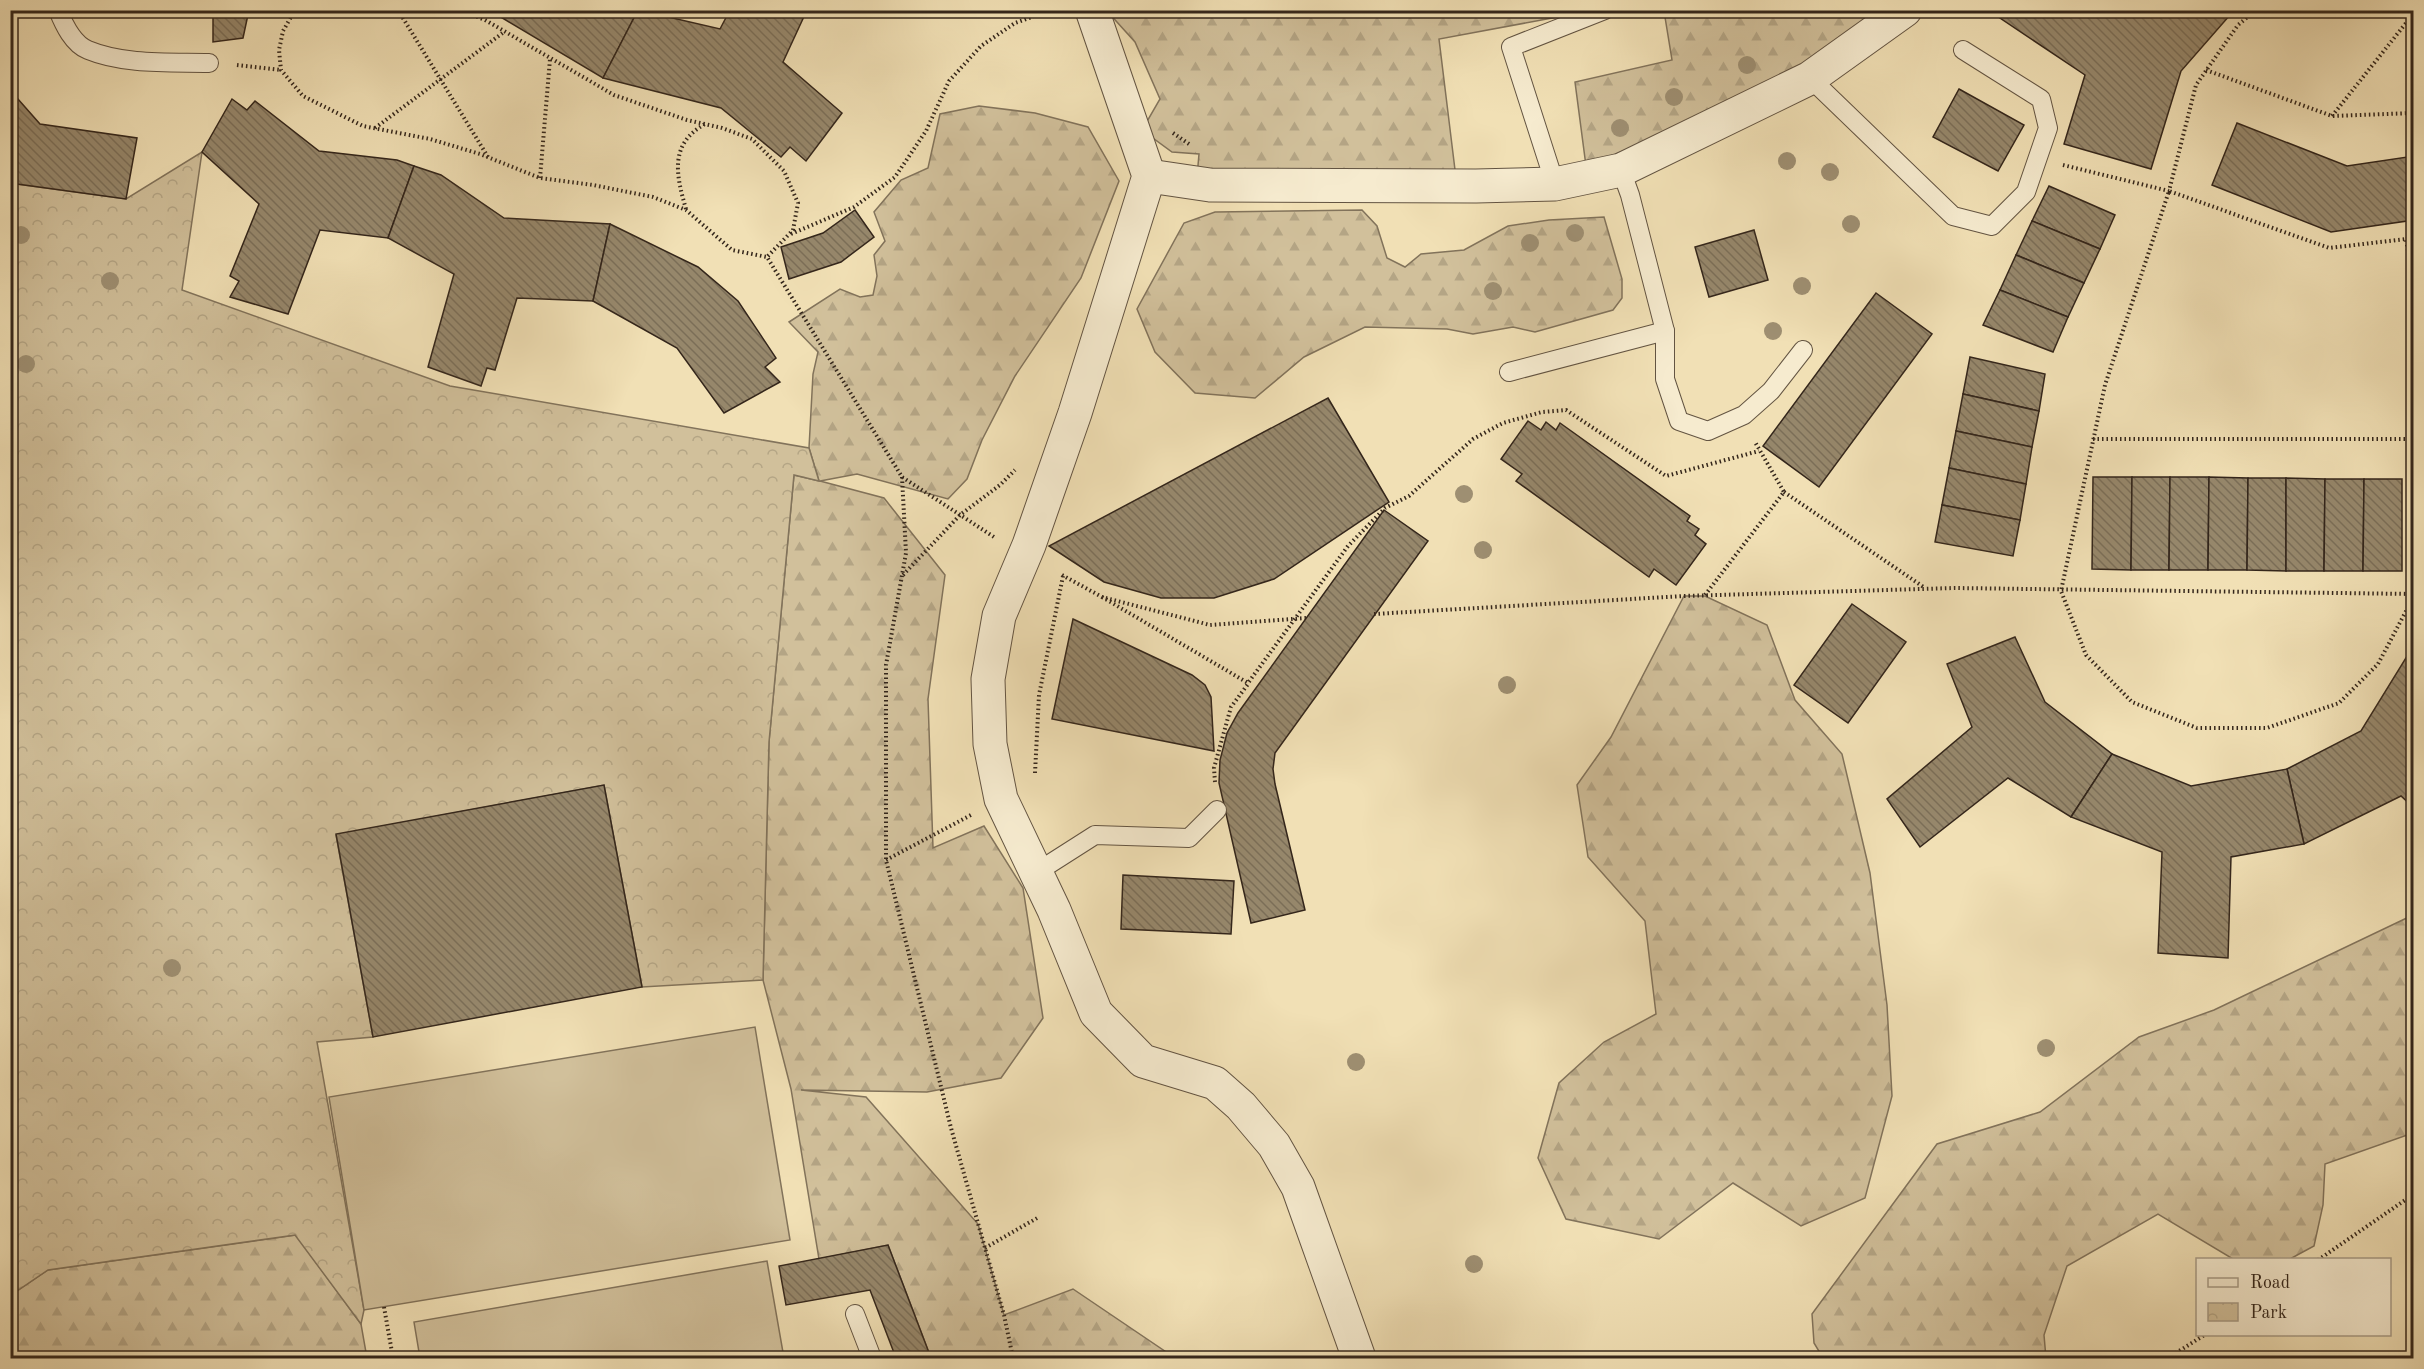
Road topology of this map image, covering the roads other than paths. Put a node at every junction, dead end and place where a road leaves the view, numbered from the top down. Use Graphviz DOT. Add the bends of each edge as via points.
graph roads {
  1 [pos="58,10"];
  2 [pos="1092,10"];
  3 [pos="1605,10"];
  4 [pos="1905,10"];
  5 [pos="1963,50"];
  6 [pos="209,63"];
  7 [pos="1810,78"];
  8 [pos="1621,170"];
  9 [pos="1149,176"];
  10 [pos="1555,184"];
  11 [pos="1665,331"];
  12 [pos="1803,350"];
  13 [pos="1509,372"];
  14 [pos="1217,810"];
  15 [pos="1036,872"];
  16 [pos="855,1314"];
  17 [pos="872,1359"];
  18 [pos="1359,1359"];
  1 -- 6 [label="lane" via="66,30 87,50 136,61"];
  2 -- 9 [label="street"];
  3 -- 10 [label="lane" via="1511,47"];
  4 -- 7 [label="street"];
  5 -- 7 [label="lane" via="2042,99 2048,128 2026,192 1992,226 1953,216"];
  7 -- 8 [label="street"];
  8 -- 10 [label="street"];
  8 -- 11 [label="lane"];
  9 -- 10 [label="street" via="1210,185"];
  9 -- 15 [label="street" via="1071,424 1029,545 999,616 988,679 990,744 1001,799"];
  11 -- 12 [label="lane" via="1665,379 1679,421 1708,430 1744,415 1771,391"];
  11 -- 13 [label="lane"];
  14 -- 15 [label="lane" via="1189,838 1095,835"];
  15 -- 18 [label="street" via="1096,1013 1143,1061 1215,1083 1274,1145 1298,1186"];
  16 -- 17 [label="lane"];
}
